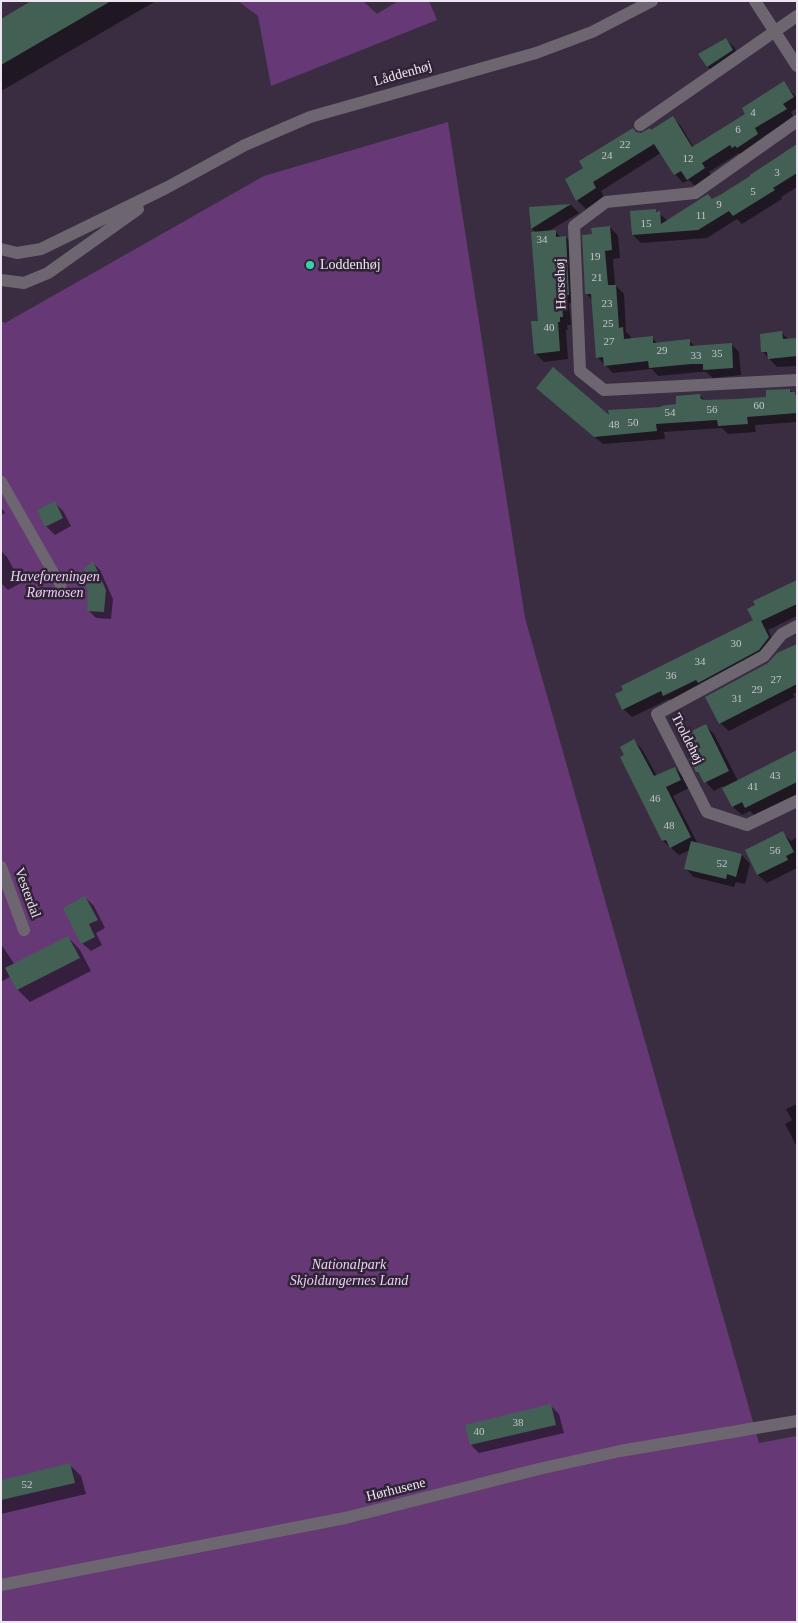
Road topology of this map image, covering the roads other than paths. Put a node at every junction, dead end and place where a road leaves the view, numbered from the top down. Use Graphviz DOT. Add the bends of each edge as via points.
graph roads {
  1 [pos="652,1"];
  2 [pos="755,1"];
  3 [pos="797,16"];
  4 [pos="774,31"];
  5 [pos="797,66"];
  6 [pos="797,121"];
  7 [pos="640,125"];
  8 [pos="166,188"];
  9 [pos="1,249"];
  10 [pos="1,280"];
  11 [pos="797,380"];
  12 [pos="1,481"];
  13 [pos="61,586"];
  14 [pos="797,626"];
  15 [pos="797,801"];
  16 [pos="1,867"];
  17 [pos="24,930"];
  18 [pos="797,1421"];
  19 [pos="1,1585"];
  1 -- 8 [label="street, Låddenhøj" via="592,32 536,53 310,117 245,145"];
  2 -- 4 [label="street"];
  3 -- 4 [label="street"];
  4 -- 5 [label="street"];
  4 -- 7 [label="street"];
  6 -- 11 [label="street, Horsehøj" via="695,193 606,202 574,226 580,371 604,390"];
  8 -- 9 [label="street, Låddenhøj" via="42,249 17,253"];
  8 -- 10 [label="street, Låddenhøj" via="48,274 24,283"];
  12 -- 13 [label="lane"];
  14 -- 15 [label="street, Troldehøj" via="782,634 764,656 657,714 707,812 747,825"];
  16 -- 17 [label="street, Vesterdal"];
  18 -- 19 [label="street, Hørhusene" via="620,1451 345,1518"];
}
